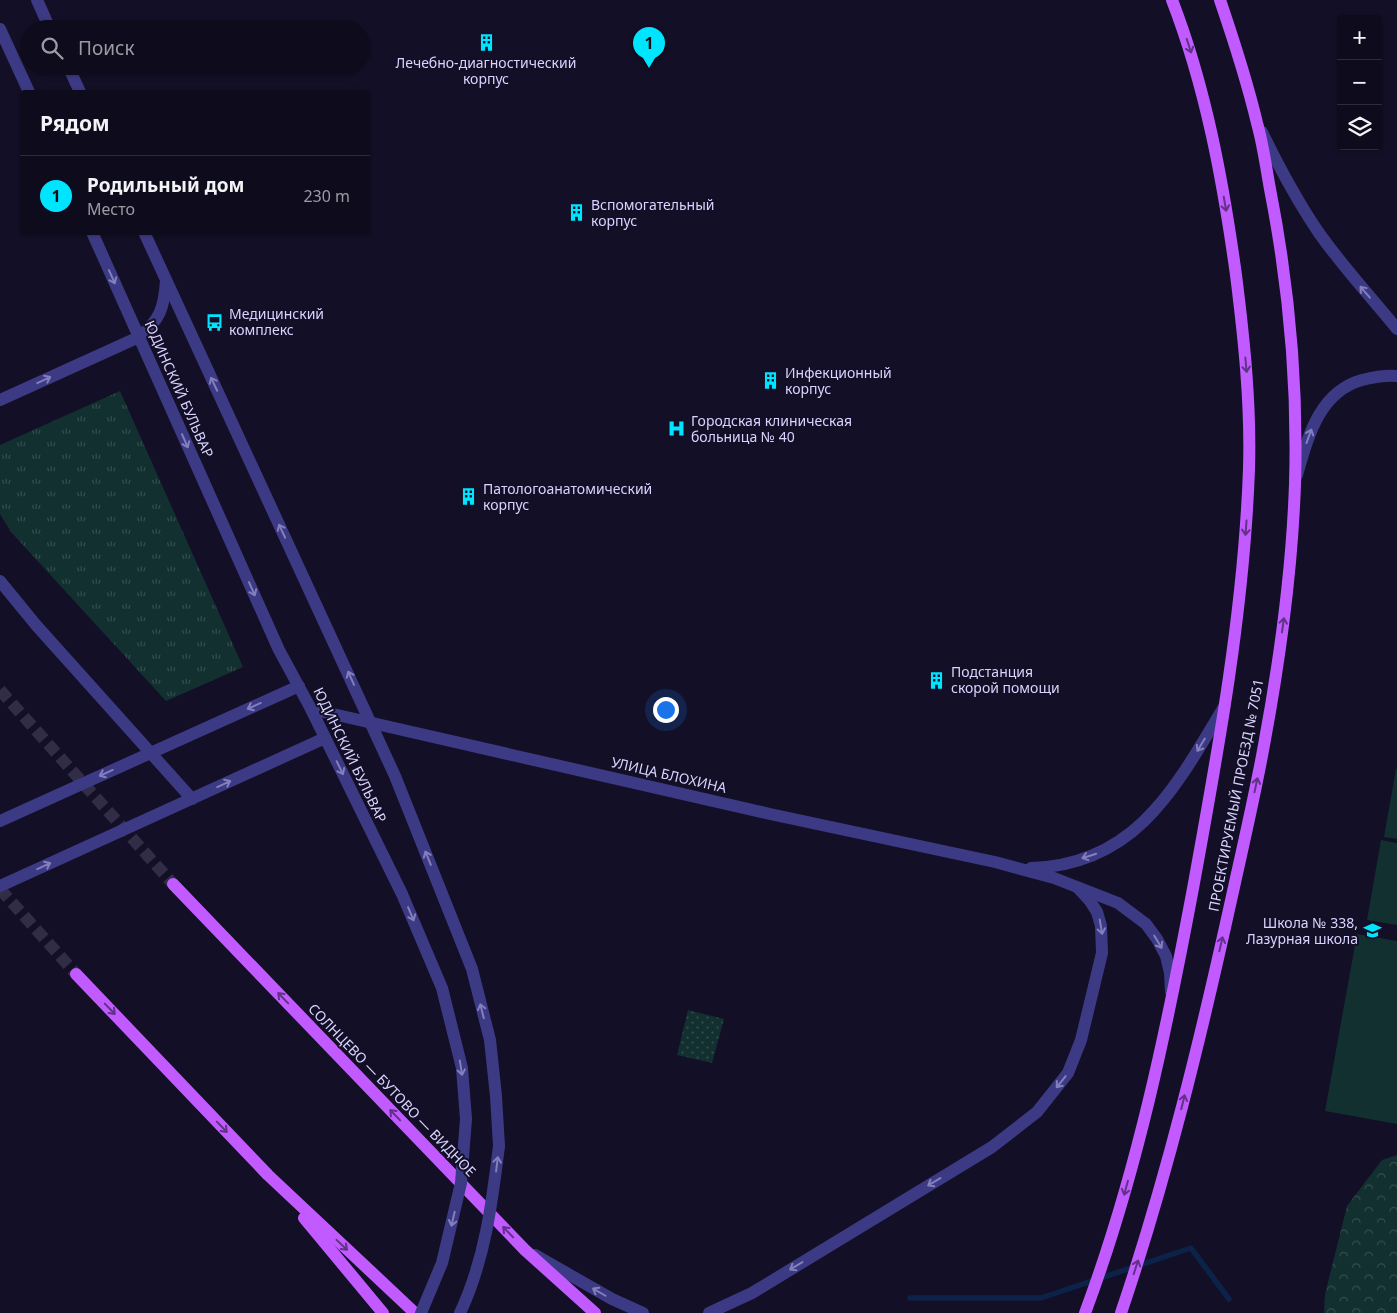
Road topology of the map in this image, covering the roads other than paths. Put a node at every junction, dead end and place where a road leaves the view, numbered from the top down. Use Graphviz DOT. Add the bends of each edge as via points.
graph roads {
  1 [pos="37,0"];
  2 [pos="1172,0"];
  3 [pos="1220,0"];
  4 [pos="46,20"];
  5 [pos="0,29"];
  6 [pos="20,72"];
  7 [pos="21,75"];
  8 [pos="72,75"];
  9 [pos="28,90"];
  10 [pos="79,90"];
  11 [pos="1258,126"];
  12 [pos="93,235"];
  13 [pos="145,235"];
  14 [pos="166,280"];
  15 [pos="1397,329"];
  16 [pos="139,338"];
  17 [pos="1397,376"];
  18 [pos="0,400"];
  19 [pos="1295,483"];
  20 [pos="0,581"];
  21 [pos="299,686"];
  22 [pos="1226,703"];
  23 [pos="311,709"];
  24 [pos="371,723"];
  25 [pos="325,738"];
  26 [pos="150,754"];
  27 [pos="192,799"];
  28 [pos="0,822"];
  29 [pos="1021,868"];
  30 [pos="173,884"];
  31 [pos="0,886"];
  32 [pos="1076,886"];
  33 [pos="76,974"];
  34 [pos="1171,1006"];
  35 [pos="268,1175"];
  36 [pos="526,1250"];
  37 [pos="383,1313"];
  38 [pos="416,1313"];
  39 [pos="421,1313"];
  40 [pos="460,1313"];
  41 [pos="595,1313"];
  42 [pos="643,1313"];
  43 [pos="709,1313"];
  44 [pos="1086,1313"];
  45 [pos="1121,1313"];
  1 -- 4 [label="street"];
  2 -- 22 [label="main road, ПРОЕКТИРУЕМЫЙ ПРОЕЗД № 7051, one-way" via="1201,86 1214,147 1234,264 1247,377 1249,467 1246,526"];
  3 -- 11 [label="main road, ПРОЕКТИРУЕМЫЙ ПРОЕЗД № 7051"];
  5 -- 6 [label="street"];
  7 -- 9 [label="street"];
  8 -- 10 [label="street"];
  15 -- 11 [label="street, one-way" via="1320,233 1289,186"];
  11 -- 19 [label="main road, ПРОЕКТИРУЕМЫЙ ПРОЕЗД № 7051" via="1288,308 1294,372"];
  12 -- 16 [label="street, ЮДИНСКИЙ БУЛЬВАР, one-way"];
  13 -- 14 [label="street"];
  14 -- 16 [label="street" via="159,315"];
  24 -- 14 [label="street, one-way"];
  18 -- 16 [label="street, one-way"];
  16 -- 21 [label="street, ЮДИНСКИЙ БУЛЬВАР, one-way" via="279,650"];
  19 -- 17 [label="street, one-way" via="1315,421 1333,396 1358,381"];
  45 -- 19 [label="main road, ПРОЕКТИРУЕМЫЙ ПРОЕЗД № 7051, one-way" via="1148,1233 1198,1043 1264,745 1284,621"];
  20 -- 26 [label="street"];
  21 -- 23 [label="street, ЮДИНСКИЙ БУЛЬВАР"];
  21 -- 26 [label="street, one-way"];
  22 -- 29 [label="street, one-way" via="1168,796 1130,834 1100,853 1068,863"];
  22 -- 34 [label="main road, ПРОЕКТИРУЕМЫЙ ПРОЕЗД № 7051"];
  23 -- 24 [label="street, УЛИЦА БЛОХИНА"];
  23 -- 25 [label="street, ЮДИНСКИЙ БУЛЬВАР"];
  24 -- 29 [label="street, УЛИЦА БЛОХИНА"];
  40 -- 24 [label="street, ЮДИНСКИЙ БУЛЬВАР, one-way, bridge" via="482,1252 499,1146 490,1040 472,969"];
  27 -- 25 [label="street, one-way"];
  25 -- 39 [label="street, ЮДИНСКИЙ БУЛЬВАР, one-way, bridge" via="402,894 442,988 462,1068 466,1119 461,1183 442,1263"];
  26 -- 27 [label="street"];
  26 -- 28 [label="street, one-way"];
  31 -- 27 [label="street, one-way"];
  29 -- 32 [label="street"];
  36 -- 30 [label="main road, СОЛНЦЕВО — БУТОВО — ВИДНОЕ, one-way"];
  32 -- 34 [label="street, one-way" via="1118,903 1146,924 1166,956"];
  32 -- 43 [label="street, one-way" via="1097,912 1102,953 1081,1040 1068,1073 1037,1112 992,1147 752,1293"];
  33 -- 35 [label="main road, one-way"];
  34 -- 44 [label="main road, ПРОЕКТИРУЕМЫЙ ПРОЕЗД № 7051, one-way" via="1138,1141"];
  35 -- 37 [label="main road"];
  35 -- 38 [label="main road, one-way"];
  36 -- 41 [label="main road, СОЛНЦЕВО — БУТОВО — ВИДНОЕ"];
  42 -- 36 [label="street, one-way"];
}
